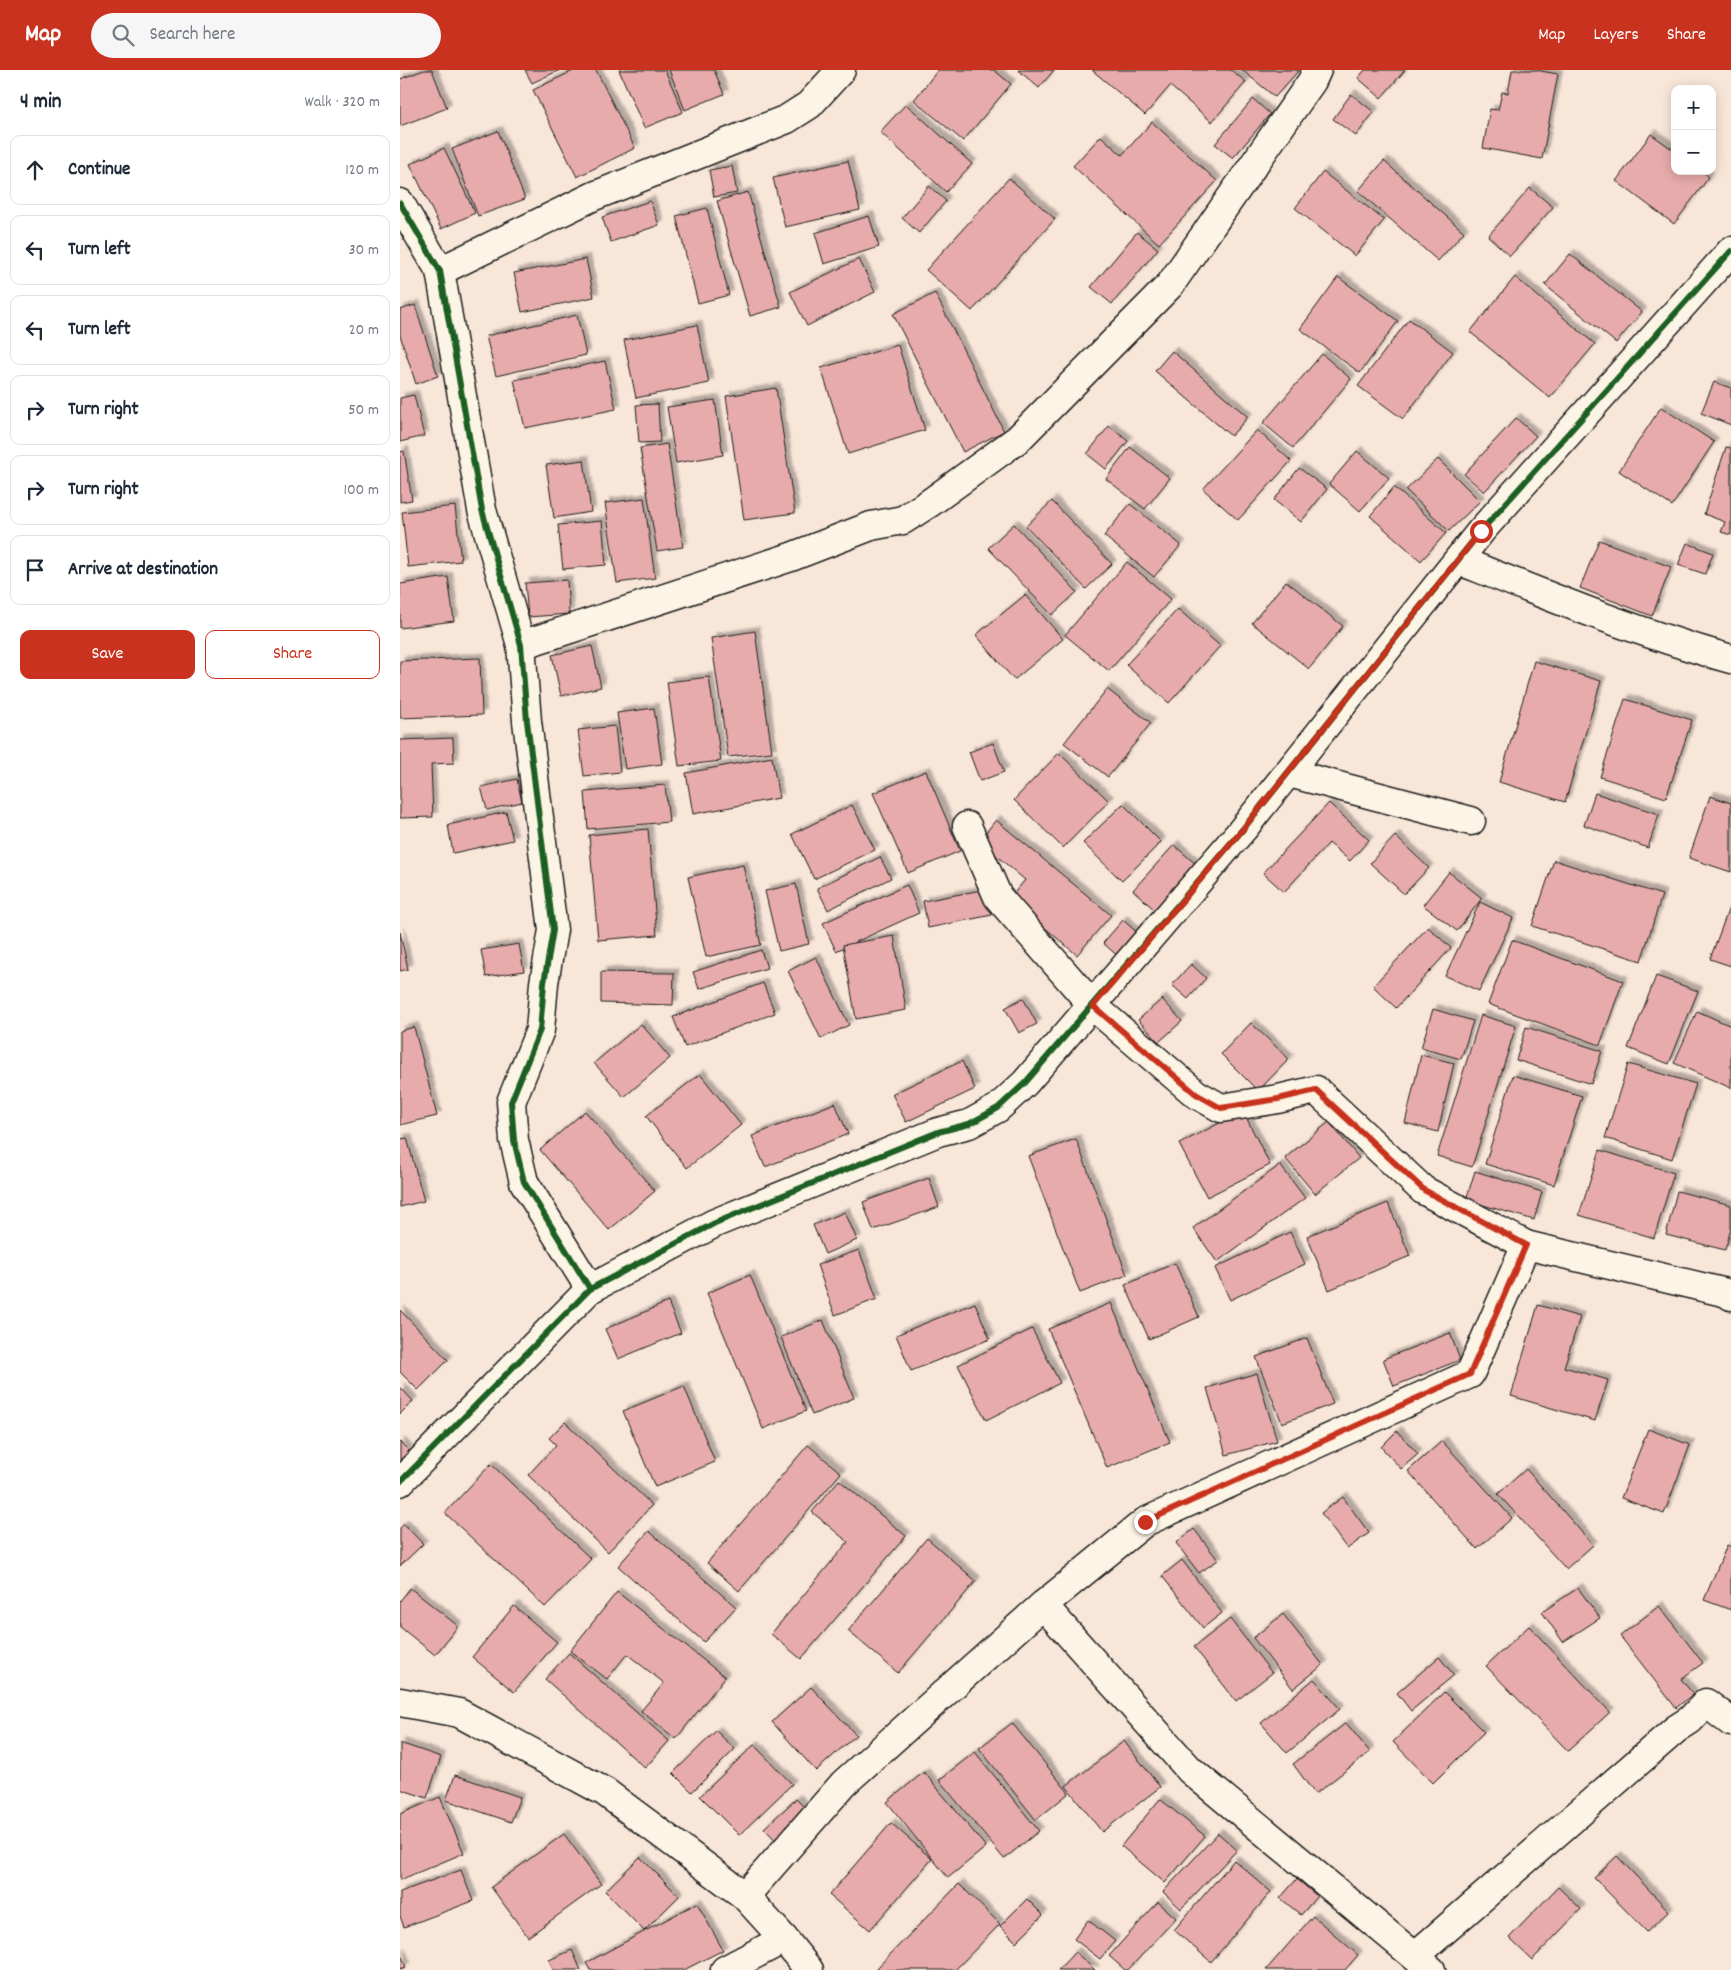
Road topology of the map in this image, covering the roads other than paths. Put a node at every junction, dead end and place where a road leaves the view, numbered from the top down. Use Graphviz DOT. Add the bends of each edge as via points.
graph roads {
  1 [pos="841,70"];
  2 [pos="1317,70"];
  3 [pos="400,203"];
  4 [pos="1731,251"];
  5 [pos="440,271"];
  6 [pos="1458,560"];
  7 [pos="521,645"];
  8 [pos="1731,659"];
  9 [pos="1289,773"];
  10 [pos="1471,821"];
  11 [pos="967,826"];
  12 [pos="1093,1006"];
  13 [pos="1526,1245"];
  14 [pos="590,1289"];
  15 [pos="1730,1292"];
  16 [pos="400,1482"];
  17 [pos="1043,1605"];
  18 [pos="400,1702"];
  19 [pos="1731,1722"];
  20 [pos="745,1896"];
  21 [pos="784,1939"];
  22 [pos="1423,1963"];
  23 [pos="725,1970"];
  24 [pos="809,1970"];
  1 -- 5 [label="street" via="810,105 787,119 594,196"];
  2 -- 7 [label="street" via="1170,285 1018,439 931,502 903,520 871,526 791,557"];
  3 -- 5 [label="street"];
  4 -- 6 [label="street"];
  5 -- 7 [label="street" via="482,510"];
  6 -- 8 [label="street" via="1680,645"];
  6 -- 9 [label="street"];
  7 -- 14 [label="street" via="527,721 553,930 540,1030 511,1102 514,1140 524,1182"];
  9 -- 10 [label="street"];
  9 -- 12 [label="street"];
  11 -- 12 [label="street" via="998,897"];
  12 -- 13 [label="street" via="1196,1094 1221,1108 1316,1090 1424,1190"];
  12 -- 14 [label="street" via="1025,1083 998,1108 969,1124 938,1132 715,1223"];
  13 -- 15 [label="street"];
  13 -- 17 [label="street" via="1470,1374 1145,1522"];
  14 -- 16 [label="street"];
  17 -- 20 [label="street" via="844,1783"];
  17 -- 22 [label="street" via="1190,1770"];
  18 -- 20 [label="street" via="459,1713 605,1792"];
  19 -- 22 [label="street" via="1706,1703"];
  20 -- 21 [label="street"];
  21 -- 23 [label="street"];
  21 -- 24 [label="street"];
}
